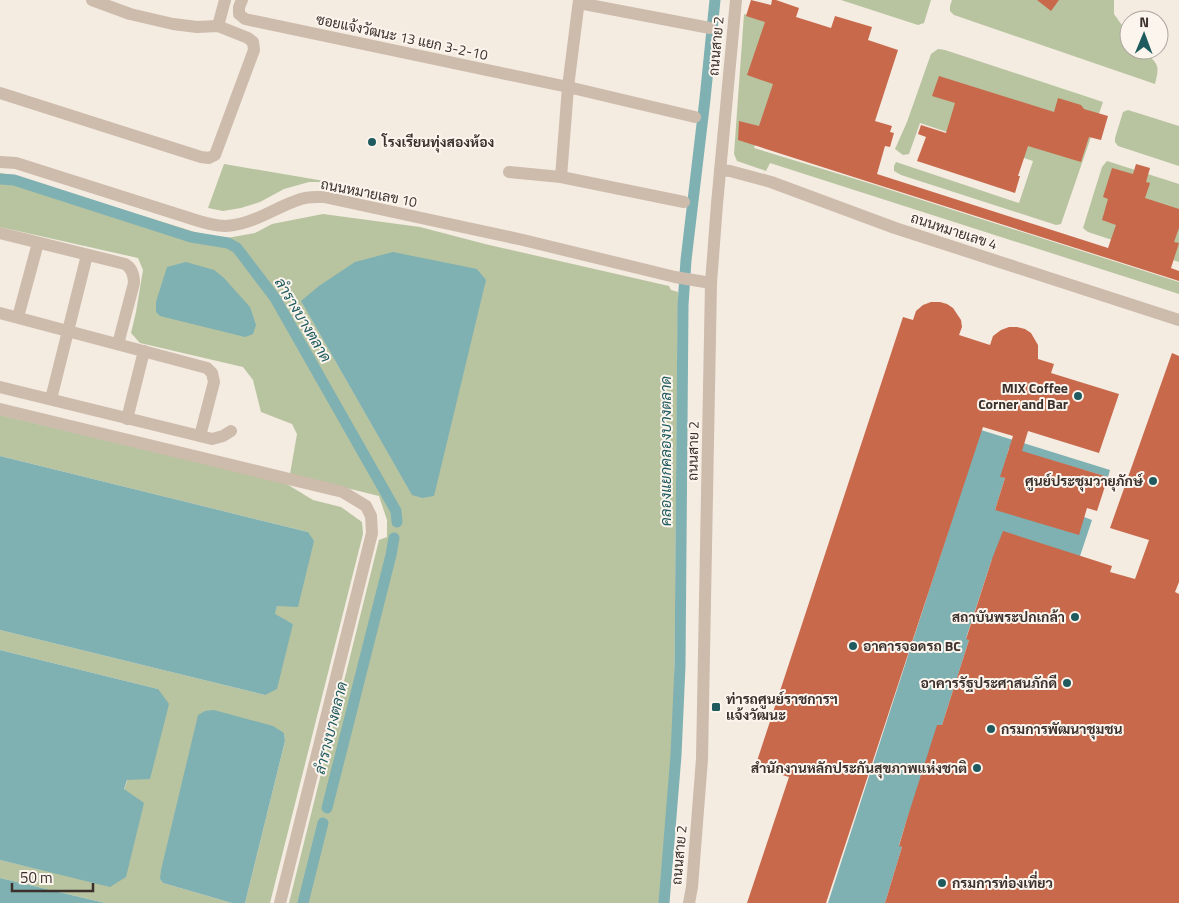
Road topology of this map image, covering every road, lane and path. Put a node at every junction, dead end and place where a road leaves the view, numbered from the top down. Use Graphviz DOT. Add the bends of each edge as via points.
graph roads {
  1 [pos="92,0"];
  2 [pos="226,0"];
  3 [pos="736,0"];
  4 [pos="579,1"];
  5 [pos="240,4"];
  6 [pos="218,26"];
  7 [pos="710,28"];
  8 [pos="568,87"];
  9 [pos="0,93"];
  10 [pos="695,117"];
  11 [pos="0,162"];
  12 [pos="720,170"];
  13 [pos="510,172"];
  14 [pos="561,177"];
  15 [pos="684,202"];
  16 [pos="0,234"];
  17 [pos="38,243"];
  18 [pos="87,255"];
  19 [pos="711,283"];
  20 [pos="0,313"];
  21 [pos="18,318"];
  22 [pos="1179,320"];
  23 [pos="67,330"];
  24 [pos="118,344"];
  25 [pos="144,351"];
  26 [pos="0,387"];
  27 [pos="51,399"];
  28 [pos="0,409"];
  29 [pos="127,418"];
  30 [pos="231,431"];
  31 [pos="200,436"];
  32 [pos="280,903"];
  33 [pos="688,903"];
  1 -- 6 [label="street" via="130,14 173,24"];
  2 -- 6 [label="street"];
  3 -- 12 [label="street, ถนนสาย 2"];
  4 -- 7 [label="street"];
  4 -- 8 [label="street"];
  5 -- 8 [label="street, ซอยแจ้งวัฒนะ 13 แยก 3-2-10" via="239,14 245,19"];
  6 -- 9 [label="street" via="248,38 253,42 254,50 215,155 209,158"];
  8 -- 10 [label="street"];
  8 -- 14 [label="street"];
  11 -- 19 [label="street, ถนนหมายเลข 10" via="16,164 208,224 222,226 249,222 285,204 303,198 324,197"];
  12 -- 19 [label="street, ถนนสาย 2"];
  12 -- 22 [label="street, ถนนหมายเลข 4" via="772,182 895,228"];
  13 -- 14 [label="street"];
  14 -- 15 [label="street"];
  16 -- 17 [label="street"];
  17 -- 18 [label="street"];
  17 -- 21 [label="street"];
  18 -- 23 [label="street"];
  18 -- 24 [label="street" via="124,264 133,275 134,283"];
  19 -- 33 [label="street, ถนนสาย 2" via="701,766"];
  20 -- 21 [label="street"];
  21 -- 23 [label="street"];
  23 -- 24 [label="street"];
  23 -- 27 [label="street"];
  24 -- 25 [label="street"];
  25 -- 29 [label="street"];
  25 -- 31 [label="street" via="211,371 214,384"];
  26 -- 27 [label="street"];
  27 -- 29 [label="street"];
  28 -- 32 [label="street" via="342,492 366,506 371,516 372,532"];
  29 -- 31 [label="street"];
  30 -- 31 [label="street" via="212,439"];
}
